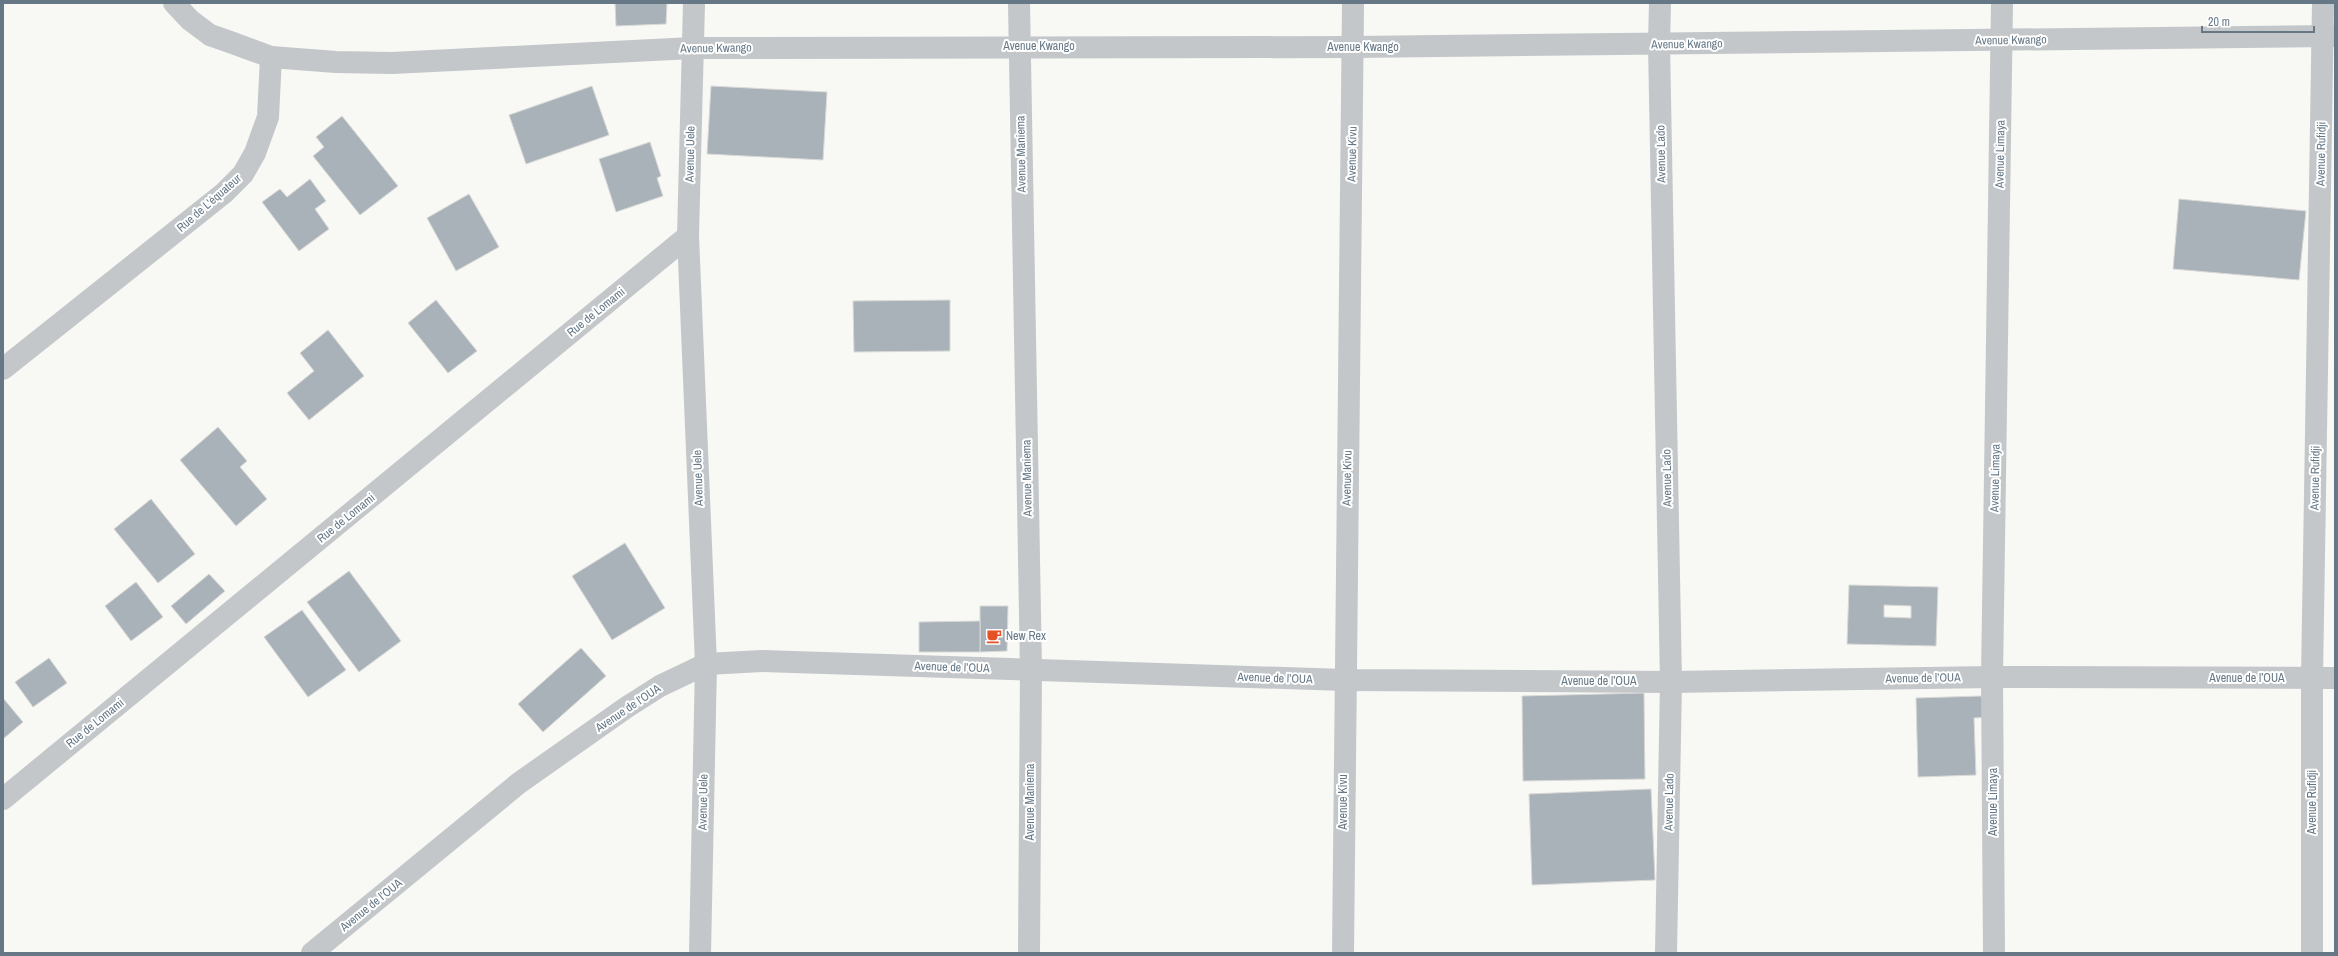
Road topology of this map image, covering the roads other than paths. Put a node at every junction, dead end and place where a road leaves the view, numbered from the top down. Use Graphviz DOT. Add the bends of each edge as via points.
graph roads {
  1 [pos="174,3"];
  2 [pos="694,3"];
  3 [pos="1019,3"];
  4 [pos="1353,3"];
  5 [pos="1660,3"];
  6 [pos="2002,3"];
  7 [pos="2323,3"];
  8 [pos="2329,36"];
  9 [pos="2002,40"];
  10 [pos="1659,44"];
  11 [pos="1019,46"];
  12 [pos="1354,47"];
  13 [pos="693,48"];
  14 [pos="271,57"];
  15 [pos="688,236"];
  16 [pos="3,369"];
  17 [pos="706,664"];
  18 [pos="1031,670"];
  19 [pos="1992,678"];
  20 [pos="2312,678"];
  21 [pos="2335,678"];
  22 [pos="1344,680"];
  23 [pos="1671,682"];
  24 [pos="3,799"];
  25 [pos="312,953"];
  26 [pos="700,953"];
  27 [pos="1029,953"];
  28 [pos="1342,953"];
  29 [pos="1666,953"];
  30 [pos="1994,953"];
  31 [pos="2312,953"];
  1 -- 14 [label="street" via="190,20 210,35"];
  2 -- 13 [label="street, Avenue Uele"];
  3 -- 11 [label="street, Avenue Maniema"];
  4 -- 12 [label="street, Avenue Kivu"];
  5 -- 10 [label="street, Avenue Lado"];
  6 -- 9 [label="street, Avenue Limaya"];
  7 -- 8 [label="street, Avenue Rufidji"];
  8 -- 9 [label="street, Avenue Kwango"];
  8 -- 20 [label="street, Avenue Rufidji"];
  9 -- 10 [label="street, Avenue Kwango"];
  9 -- 19 [label="street, Avenue Limaya"];
  10 -- 12 [label="street, Avenue Kwango"];
  10 -- 23 [label="street, Avenue Lado"];
  11 -- 12 [label="street, Avenue Kwango"];
  11 -- 13 [label="street, Avenue Kwango"];
  11 -- 18 [label="street, Avenue Maniema"];
  12 -- 22 [label="street, Avenue Kivu"];
  13 -- 14 [label="street, Avenue Kwango" via="392,63"];
  13 -- 15 [label="street, Avenue Uele"];
  14 -- 16 [label="street, Rue de L'équateur" via="268,117 255,153 243,174 224,193"];
  15 -- 17 [label="street, Avenue Uele"];
  15 -- 24 [label="street, Rue de Lomami"];
  17 -- 18 [label="street, Avenue de l’OUA" via="762,661"];
  17 -- 25 [label="street, Avenue de l’OUA" via="660,686 518,783"];
  17 -- 26 [label="street, Avenue Uele"];
  18 -- 22 [label="street, Avenue de l’OUA"];
  18 -- 27 [label="street, Avenue Maniema"];
  19 -- 20 [label="street, Avenue de l’OUA"];
  19 -- 23 [label="street, Avenue de l’OUA"];
  19 -- 30 [label="street, Avenue Limaya"];
  20 -- 21 [label="street, Avenue de l’OUA"];
  20 -- 31 [label="street, Avenue Rufidji"];
  22 -- 23 [label="street, Avenue de l’OUA"];
  22 -- 28 [label="street, Avenue Kivu"];
  23 -- 29 [label="street, Avenue Lado"];
}
